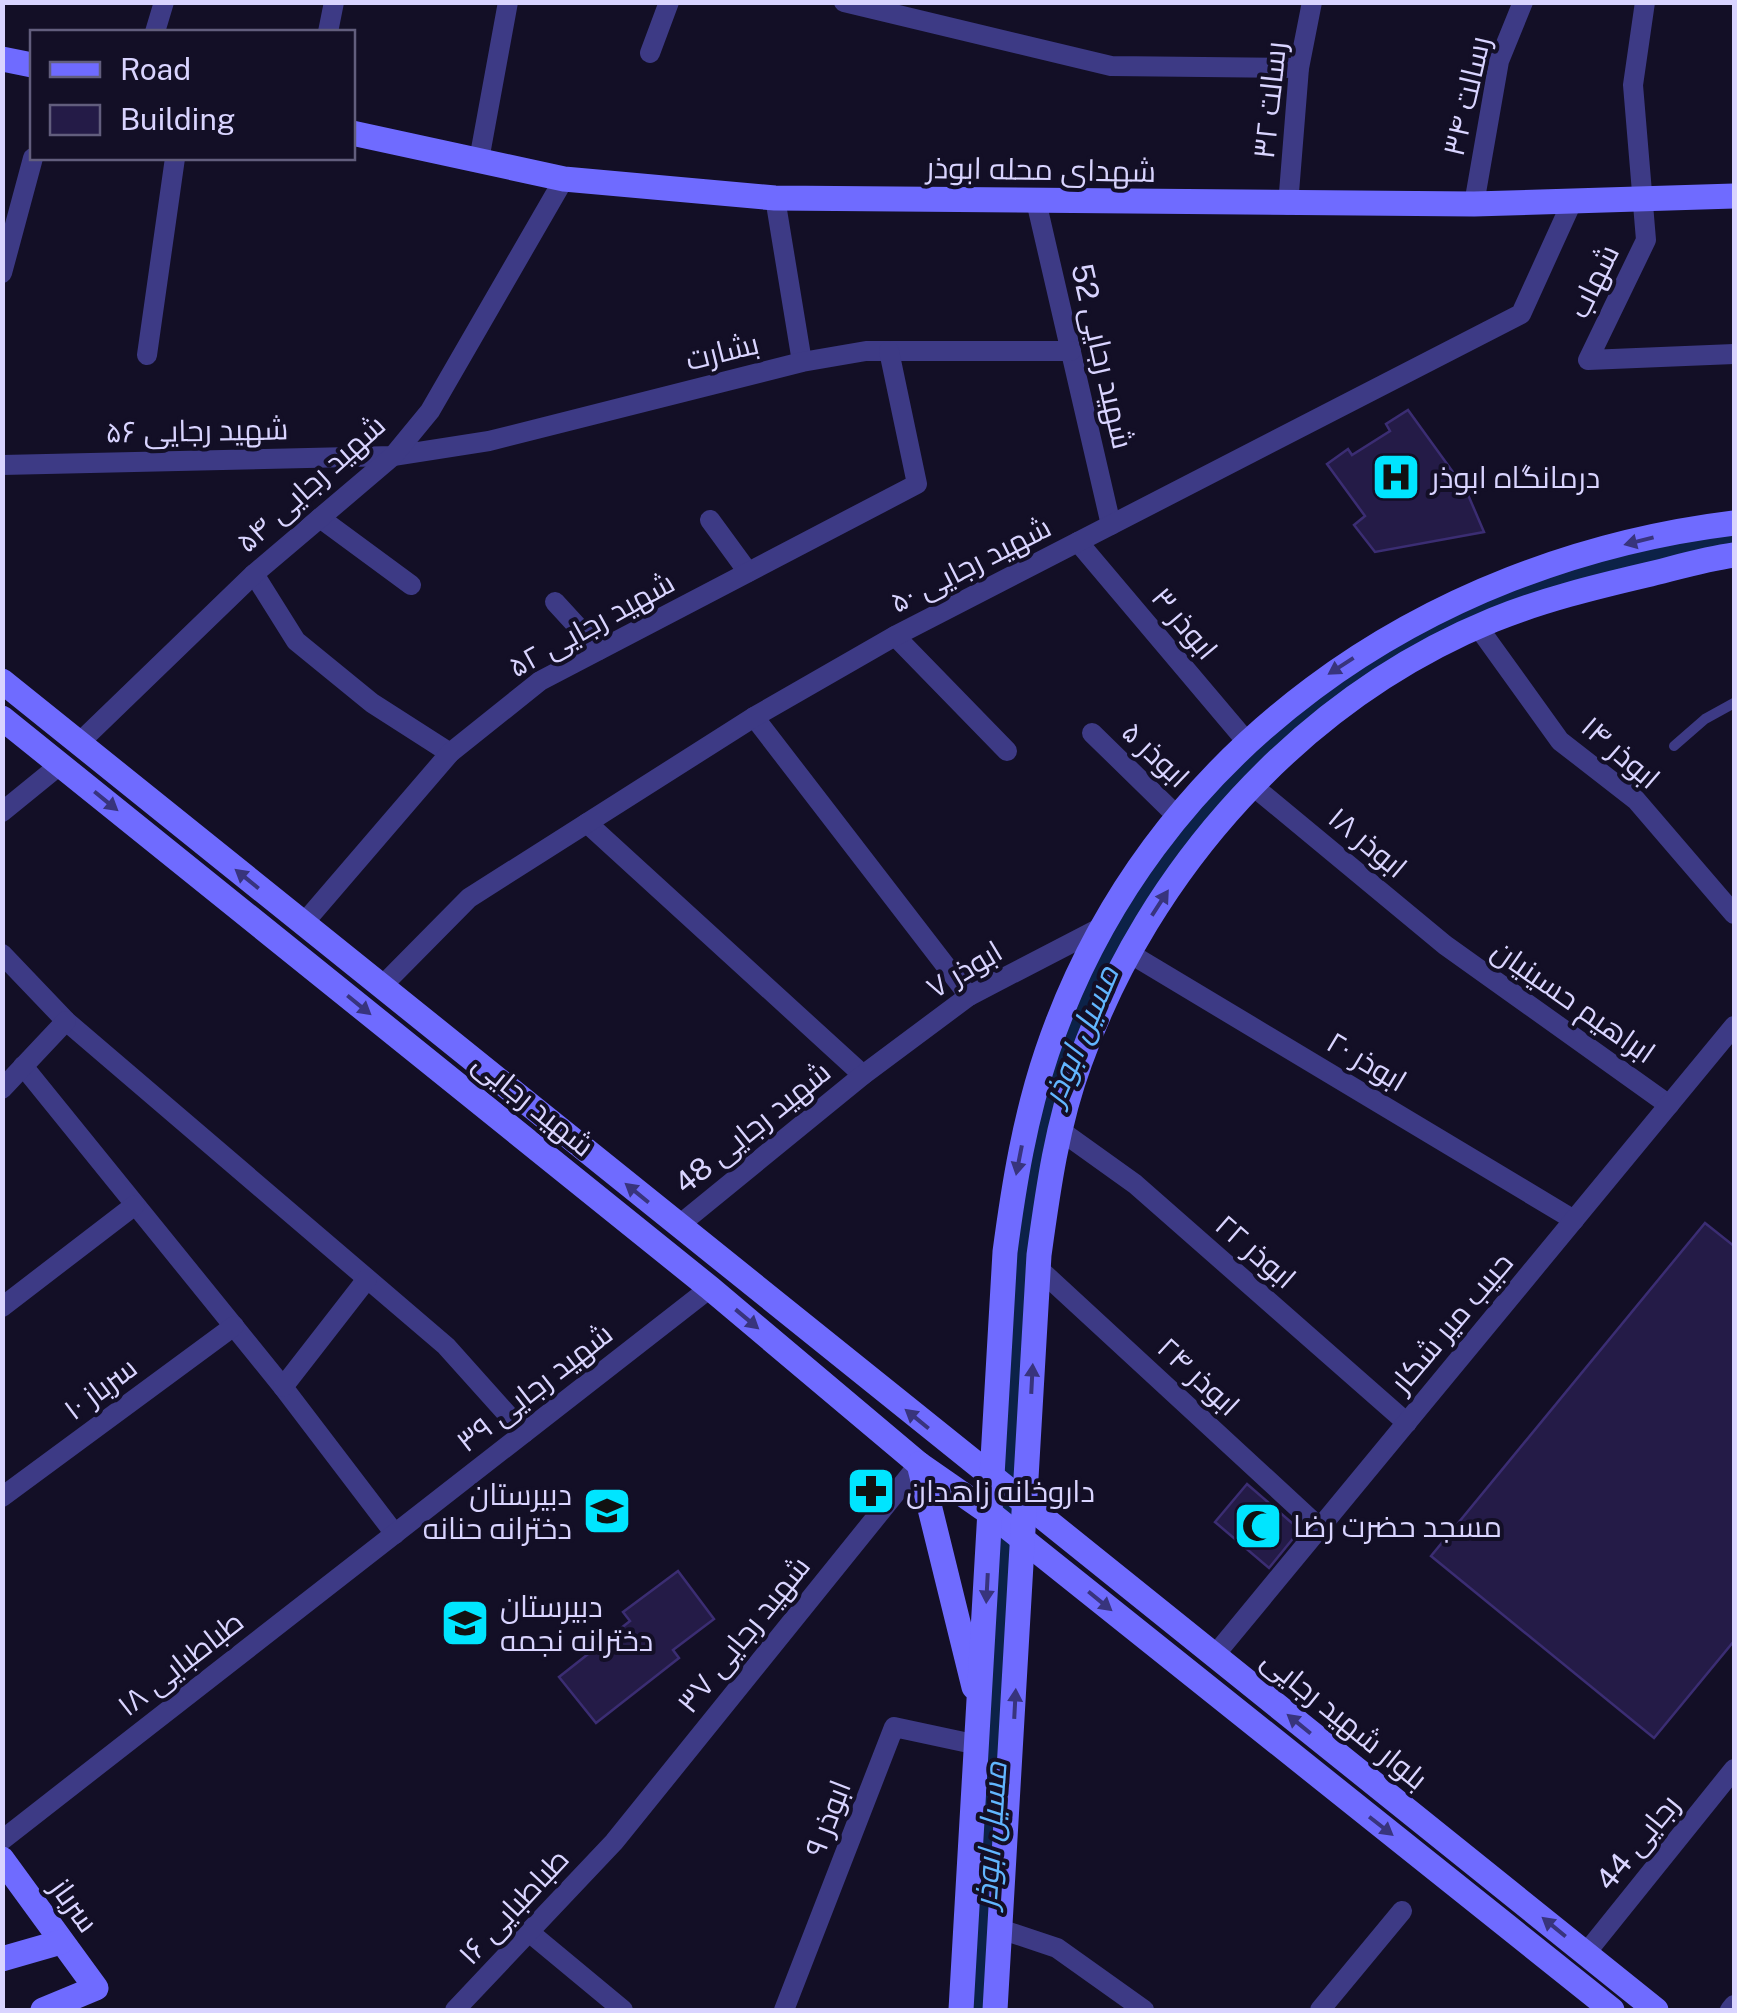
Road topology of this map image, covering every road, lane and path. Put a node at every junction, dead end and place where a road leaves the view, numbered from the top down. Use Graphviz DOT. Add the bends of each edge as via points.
graph roads {
  1 [pos="164,2"];
  2 [pos="334,2"];
  3 [pos="508,2"];
  4 [pos="669,2"];
  5 [pos="844,2"];
  6 [pos="1312,2"];
  7 [pos="1524,2"];
  8 [pos="1646,2"];
  9 [pos="155,30"];
  10 [pos="328,30"];
  11 [pos="650,53"];
  12 [pos="2,59"];
  13 [pos="30,65"];
  14 [pos="1300,68"];
  15 [pos="355,135"];
  16 [pos="33,160"];
  17 [pos="175,160"];
  18 [pos="478,160"];
  19 [pos="564,178"];
  20 [pos="1734,196"];
  21 [pos="776,198"];
  22 [pos="1644,199"];
  23 [pos="1036,202"];
  24 [pos="1474,204"];
  25 [pos="1571,204"];
  26 [pos="1288,205"];
  27 [pos="2,273"];
  28 [pos="889,351"];
  29 [pos="1070,351"];
  30 [pos="1734,354"];
  31 [pos="147,355"];
  32 [pos="802,362"];
  33 [pos="393,456"];
  34 [pos="2,465"];
  35 [pos="320,518"];
  36 [pos="710,520"];
  37 [pos="1734,522"];
  38 [pos="1111,524"];
  39 [pos="1078,542"];
  40 [pos="1734,555"];
  41 [pos="748,572"];
  42 [pos="254,574"];
  43 [pos="411,586"];
  44 [pos="555,602"];
  45 [pos="1478,628"];
  46 [pos="896,636"];
  47 [pos="599,650"];
  48 [pos="2,682"];
  49 [pos="1734,703"];
  50 [pos="754,717"];
  51 [pos="2,718"];
  52 [pos="1092,733"];
  53 [pos="1246,742"];
  54 [pos="79,743"];
  55 [pos="1674,746"];
  56 [pos="1007,750"];
  57 [pos="450,753"];
  58 [pos="61,764"];
  59 [pos="1253,786"];
  60 [pos="2,812"];
  61 [pos="1178,817"];
  62 [pos="587,823"];
  63 [pos="1734,914"];
  64 [pos="303,924"];
  65 [pos="1104,926"];
  66 [pos="1445,945"];
  67 [pos="1129,953"];
  68 [pos="2,954"];
  69 [pos="381,987"];
  70 [pos="969,996"];
  71 [pos="66,1021"];
  72 [pos="1734,1026"];
  73 [pos="22,1066"];
  74 [pos="863,1075"];
  75 [pos="2,1089"];
  76 [pos="1669,1105"];
  77 [pos="1061,1130"];
  78 [pos="135,1205"];
  79 [pos="1574,1220"];
  80 [pos="678,1226"];
  81 [pos="1038,1268"];
  82 [pos="367,1279"];
  83 [pos="710,1288"];
  84 [pos="2,1307"];
  85 [pos="234,1326"];
  86 [pos="283,1387"];
  87 [pos="1407,1424"];
  88 [pos="524,1433"];
  89 [pos="919,1464"];
  90 [pos="993,1480"];
  91 [pos="2,1498"];
  92 [pos="1026,1506"];
  93 [pos="991,1514"];
  94 [pos="1320,1528"];
  95 [pos="395,1534"];
  96 [pos="1024,1540"];
  97 [pos="1214,1656"];
  98 [pos="980,1714"];
  99 [pos="978,1745"];
  100 [pos="1734,1769"];
  101 [pos="2,1840"];
  102 [pos="614,1842"];
  103 [pos="2,1860"];
  104 [pos="1402,1911"];
  105 [pos="1003,1930"];
  106 [pos="530,1932"];
  107 [pos="61,1942"];
  108 [pos="1586,1953"];
  109 [pos="2,1959"];
  110 [pos="43,2010"];
  111 [pos="455,2010"];
  112 [pos="623,2010"];
  113 [pos="784,2010"];
  114 [pos="961,2010"];
  115 [pos="995,2010"];
  116 [pos="1144,2010"];
  117 [pos="1320,2010"];
  118 [pos="1612,2010"];
  119 [pos="1656,2010"];
  1 -- 9 [label="street"];
  2 -- 10 [label="street"];
  3 -- 18 [label="street"];
  4 -- 11 [label="street"];
  5 -- 14 [label="street" via="1111,66"];
  6 -- 14 [label="street, رسالت ۳۲"];
  7 -- 24 [label="street, رسالت ۳۴" via="1499,61"];
  8 -- 22 [label="street" via="1633,85"];
  12 -- 13 [label="street"];
  14 -- 26 [label="street, رسالت ۳۲"];
  15 -- 18 [label="street, شهدای محله ابوذر"];
  16 -- 27 [label="street"];
  17 -- 31 [label="street"];
  18 -- 19 [label="street, شهدای محله ابوذر"];
  19 -- 21 [label="street, شهدای محله ابوذر"];
  19 -- 33 [label="street, شهید رجایی ۵۴" via="430,411"];
  20 -- 22 [label="street, شهدای محله ابوذر"];
  21 -- 23 [label="street, شهدای محله ابوذر"];
  21 -- 32 [label="street"];
  22 -- 25 [label="street, شهدای محله ابوذر"];
  22 -- 30 [label="street, شهاب" via="1646,240 1588,360"];
  23 -- 26 [label="street, شهدای محله ابوذر"];
  23 -- 29 [label="street, شهید رجایی 52"];
  24 -- 25 [label="street, شهدای محله ابوذر"];
  24 -- 26 [label="street, شهدای محله ابوذر"];
  25 -- 38 [label="street, شهید رجایی ۵۰" via="1521,314"];
  28 -- 29 [label="street, بشارت"];
  28 -- 32 [label="street, بشارت"];
  28 -- 41 [label="street, شهید رجایی ۵۲" via="917,484"];
  29 -- 38 [label="street, شهید رجایی 52"];
  32 -- 33 [label="street, بشارت" via="490,442"];
  33 -- 34 [label="street, شهید رجایی ۵۶"];
  33 -- 35 [label="street, شهید رجایی ۵۴"];
  35 -- 42 [label="street, شهید رجایی ۵۴"];
  35 -- 43 [label="street"];
  36 -- 41 [label="street"];
  37 -- 53 [label="street, one-way" via="1584,554 1480,589 1324,677"];
  38 -- 39 [label="street, شهید رجایی ۵۰"];
  39 -- 46 [label="street, شهید رجایی ۵۰"];
  39 -- 53 [label="street, ابوذر ۳"];
  40 -- 45 [label="street" via="1593,587"];
  41 -- 47 [label="street, شهید رجایی ۵۲"];
  42 -- 54 [label="street, شهید رجایی ۵۴"];
  42 -- 57 [label="street" via="296,642 372,703"];
  44 -- 47 [label="street"];
  45 -- 59 [label="street" via="1344,705"];
  45 -- 63 [label="street, ابوذر ۱۴" via="1560,741 1636,800"];
  46 -- 50 [label="street, شهید رجایی ۵۰"];
  46 -- 56 [label="street"];
  47 -- 57 [label="street, شهید رجایی ۵۲" via="540,681"];
  48 -- 54 [label="street, شهید رجایی"];
  49 -- 55 [label="lane"];
  50 -- 62 [label="street, شهید رجایی ۵۰"];
  50 -- 70 [label="street"];
  51 -- 58 [label="street, شهید رجایی"];
  52 -- 61 [label="street, ابوذر ۵"];
  53 -- 61 [label="street"];
  64 -- 54 [label="street, شهید رجایی, one-way"];
  57 -- 64 [label="street, شهید رجایی ۵۲"];
  58 -- 60 [label="street"];
  58 -- 83 [label="street, شهید رجایی, one-way"];
  59 -- 66 [label="street, ابوذر ۱۸"];
  67 -- 59 [label="street, one-way" via="1198,845"];
  61 -- 65 [label="street"];
  62 -- 69 [label="street, شهید رجایی ۵۰" via="469,898"];
  62 -- 74 [label="street"];
  64 -- 69 [label="street, شهید رجایی"];
  65 -- 70 [label="street, ابوذر ۷"];
  65 -- 90 [label="street, one-way" via="1047,1050 1019,1154 1005,1252"];
  66 -- 76 [label="street, ابراهیم حسینیان"];
  67 -- 77 [label="street" via="1080,1062"];
  67 -- 79 [label="street, ابوذر ۲۰"];
  68 -- 71 [label="street"];
  80 -- 69 [label="street, شهید رجایی, one-way"];
  70 -- 74 [label="street, ابوذر ۷"];
  71 -- 73 [label="street"];
  71 -- 82 [label="street"];
  72 -- 76 [label="street, حبیب میر شکار"];
  73 -- 75 [label="street"];
  73 -- 78 [label="street"];
  74 -- 80 [label="street, شهید رجایی 48"];
  76 -- 79 [label="street, حبیب میر شکار"];
  77 -- 81 [label="street"];
  77 -- 87 [label="street, ابوذر ۲۲" via="1135,1184"];
  78 -- 84 [label="street"];
  78 -- 85 [label="street"];
  79 -- 87 [label="street, حبیب میر شکار"];
  90 -- 80 [label="street, شهید رجایی, one-way"];
  92 -- 81 [label="street, one-way"];
  81 -- 94 [label="street, ابوذر ۲۴"];
  82 -- 86 [label="street"];
  82 -- 88 [label="street" via="446,1346"];
  83 -- 88 [label="street, شهید رجایی ۳۹"];
  83 -- 89 [label="street, شهید رجایی, one-way"];
  85 -- 86 [label="street"];
  85 -- 91 [label="street, سرباز ۱۰"];
  86 -- 95 [label="street"];
  87 -- 94 [label="street, حبیب میر شکار"];
  88 -- 95 [label="street, شهید رجایی ۳۹"];
  89 -- 93 [label="street, شهید رجایی"];
  89 -- 98 [label="street"];
  89 -- 102 [label="street, شهید رجایی ۳۷"];
  90 -- 92 [label="street, بلوار شهید رجایی"];
  90 -- 93 [label="street"];
  92 -- 96 [label="street"];
  92 -- 97 [label="street, بلوار شهید رجایی"];
  93 -- 96 [label="street, شهید رجایی"];
  93 -- 98 [label="street, one-way"];
  94 -- 97 [label="street, حبیب میر شکار"];
  95 -- 101 [label="street, طباطبایی ۱۸"];
  105 -- 96 [label="street, one-way"];
  96 -- 118 [label="street, بلوار شهید رجایی, one-way"];
  108 -- 97 [label="street, بلوار شهید رجایی, one-way"];
  98 -- 99 [label="street"];
  99 -- 113 [label="street, ابوذر ۹" via="894,1727"];
  99 -- 114 [label="street"];
  100 -- 108 [label="street, رجایی 44"];
  102 -- 106 [label="street, طباطبایی ۱۶"];
  103 -- 107 [label="street, سرباز"];
  104 -- 117 [label="street"];
  105 -- 115 [label="street"];
  105 -- 116 [label="street" via="1057,1948"];
  106 -- 111 [label="street, طباطبایی ۱۶"];
  106 -- 112 [label="street"];
  107 -- 109 [label="street"];
  107 -- 110 [label="street, سرباز" via="96,1988"];
  108 -- 119 [label="street, بلوار شهید رجایی"];
}
